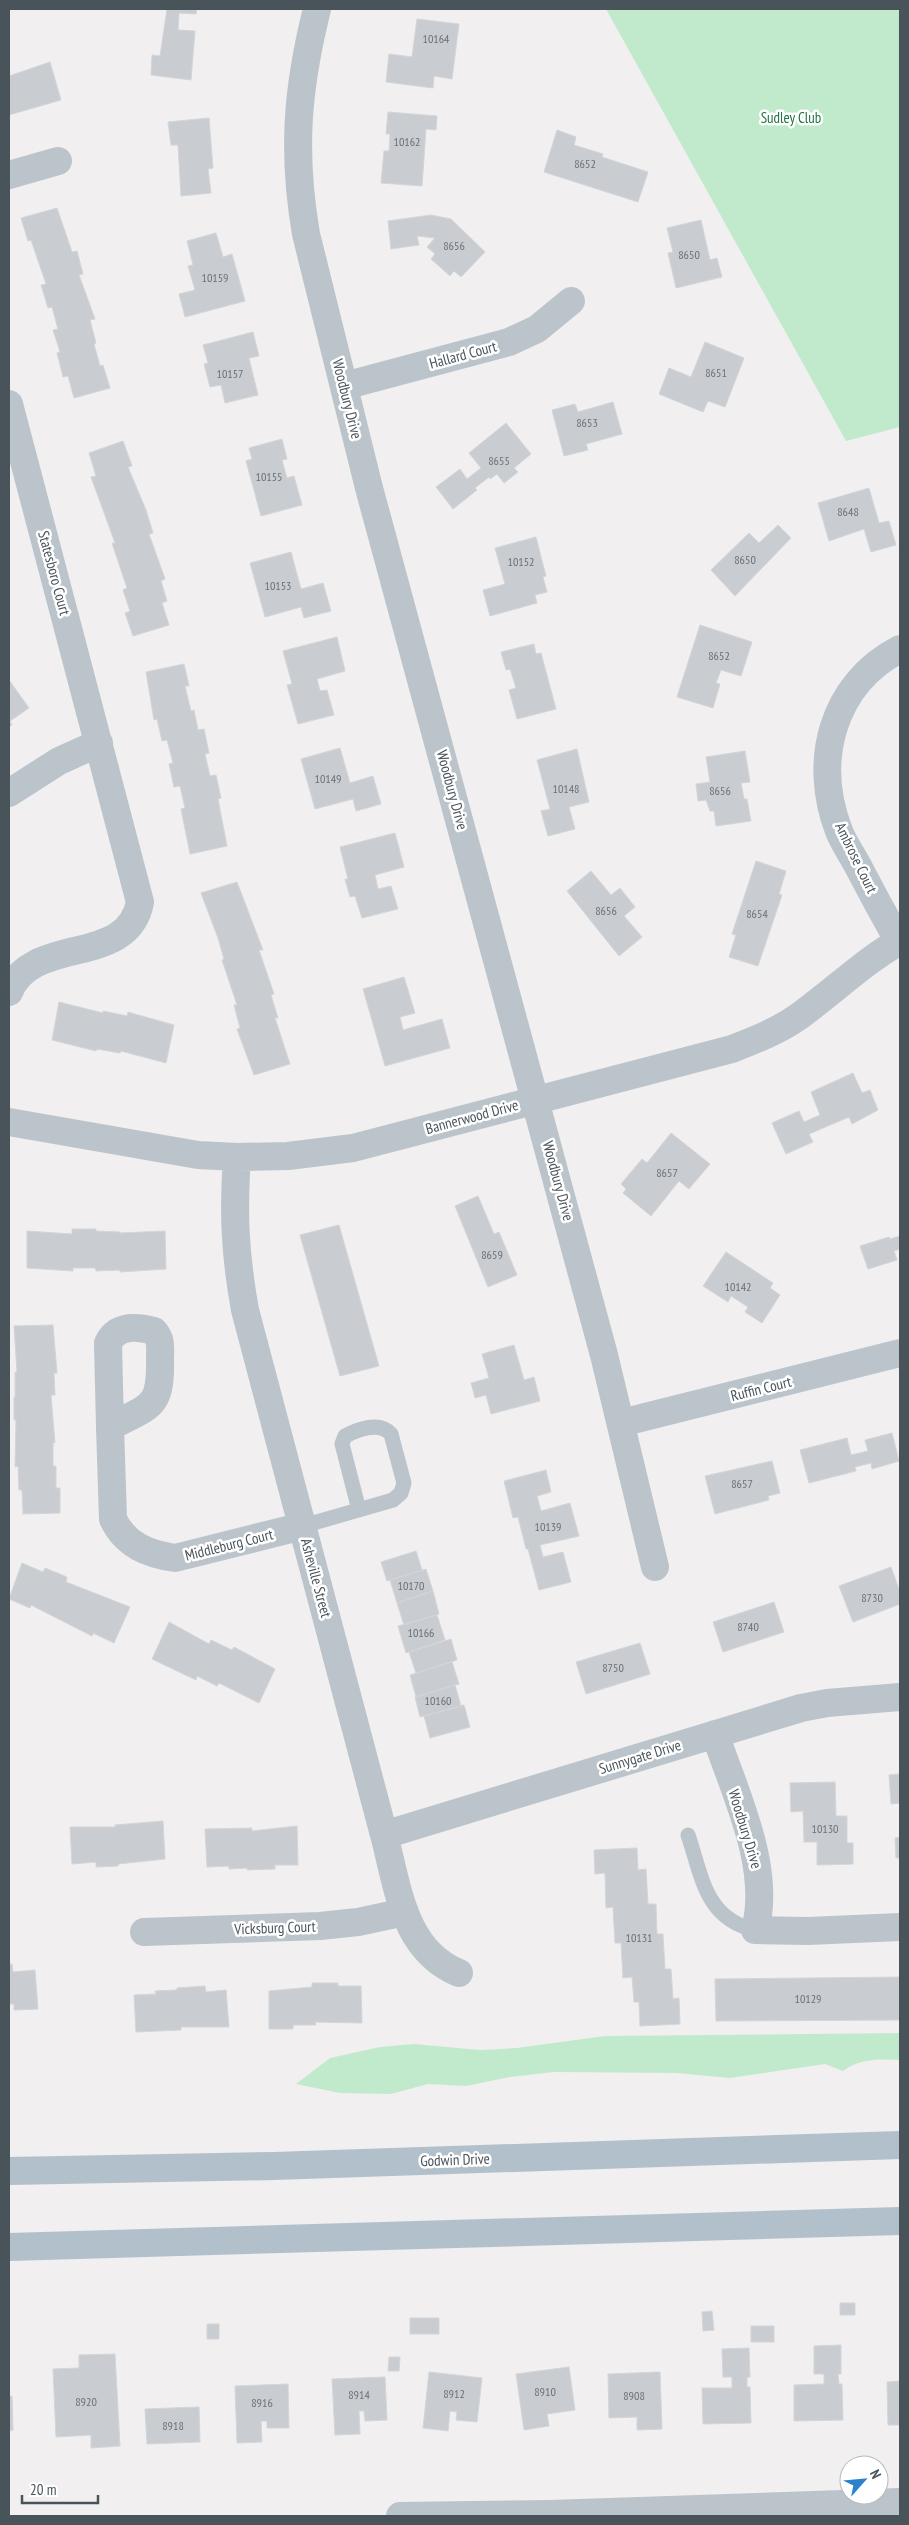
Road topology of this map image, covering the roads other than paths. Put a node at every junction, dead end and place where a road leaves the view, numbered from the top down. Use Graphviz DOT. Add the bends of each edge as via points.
graph roads {
  1 [pos="317,9"];
  2 [pos="58,161"];
  3 [pos="9,174"];
  4 [pos="571,301"];
  5 [pos="344,386"];
  6 [pos="9,404"];
  7 [pos="900,648"];
  8 [pos="99,743"];
  9 [pos="9,793"];
  10 [pos="899,941"];
  11 [pos="12,977"];
  12 [pos="536,1101"];
  13 [pos="9,1122"];
  14 [pos="236,1157"];
  15 [pos="900,1353"];
  16 [pos="621,1423"];
  17 [pos="110,1427"];
  18 [pos="359,1510"];
  19 [pos="302,1526"];
  20 [pos="655,1567"];
  21 [pos="900,1698"];
  22 [pos="715,1734"];
  23 [pos="384,1835"];
  24 [pos="688,1835"];
  25 [pos="405,1912"];
  26 [pos="900,1927"];
  27 [pos="755,1930"];
  28 [pos="144,1932"];
  29 [pos="459,1973"];
  30 [pos="900,2145"];
  31 [pos="9,2171"];
  32 [pos="900,2221"];
  33 [pos="9,2247"];
  34 [pos="900,2502"];
  35 [pos="550,2515"];
  36 [pos="400,2516"];
  1 -- 5 [label="street, Woodbury Drive" via="298,98 296,151 306,234"];
  2 -- 3 [label="street"];
  4 -- 5 [label="street, Hallard Court" via="537,329 508,342"];
  5 -- 12 [label="street, Woodbury Drive"];
  6 -- 8 [label="street, Statesboro Court"];
  7 -- 10 [label="street, Ambrose Court" via="869,668 852,688 837,716 827,762 831,801 840,831"];
  8 -- 9 [label="street" via="59,761"];
  8 -- 11 [label="street, Statesboro Court" via="140,902 138,914 130,927 113,938 34,963"];
  10 -- 12 [label="street, Bannerwood Drive" via="861,966 797,1017 762,1037 732,1049"];
  12 -- 14 [label="street, Bannerwood Drive" via="353,1148 288,1156"];
  12 -- 16 [label="street, Woodbury Drive"];
  13 -- 14 [label="street, Bannerwood Drive" via="198,1155"];
  14 -- 19 [label="street, Asheville Street" via="233,1209 236,1260 245,1310"];
  15 -- 16 [label="street, Ruffin Court"];
  16 -- 20 [label="street, Woodbury Drive"];
  17 -- 19 [label="street, Middleburg Court" via="113,1519 128,1541 154,1555 175,1558"];
  18 -- 18 [label="lane" via="393,1500 401,1493 404,1484 391,1434 378,1426 345,1436 342,1444"];
  18 -- 19 [label="lane"];
  19 -- 23 [label="street, Asheville Street"];
  21 -- 22 [label="street, Sunnygate Drive" via="827,1702"];
  22 -- 23 [label="street, Sunnygate Drive"];
  22 -- 27 [label="street, Woodbury Drive" via="757,1861 761,1891"];
  23 -- 25 [label="street, Asheville Street"];
  24 -- 27 [label="lane" via="712,1903 724,1917 740,1927"];
  25 -- 28 [label="street, Vicksburg Court" via="320,1926"];
  25 -- 29 [label="street, Asheville Street" via="415,1937 428,1955"];
  26 -- 27 [label="street"];
  30 -- 31 [label="main road, Godwin Drive"];
  32 -- 33 [label="main road"];
  34 -- 35 [label="street"];
  35 -- 36 [label="street"];
}
